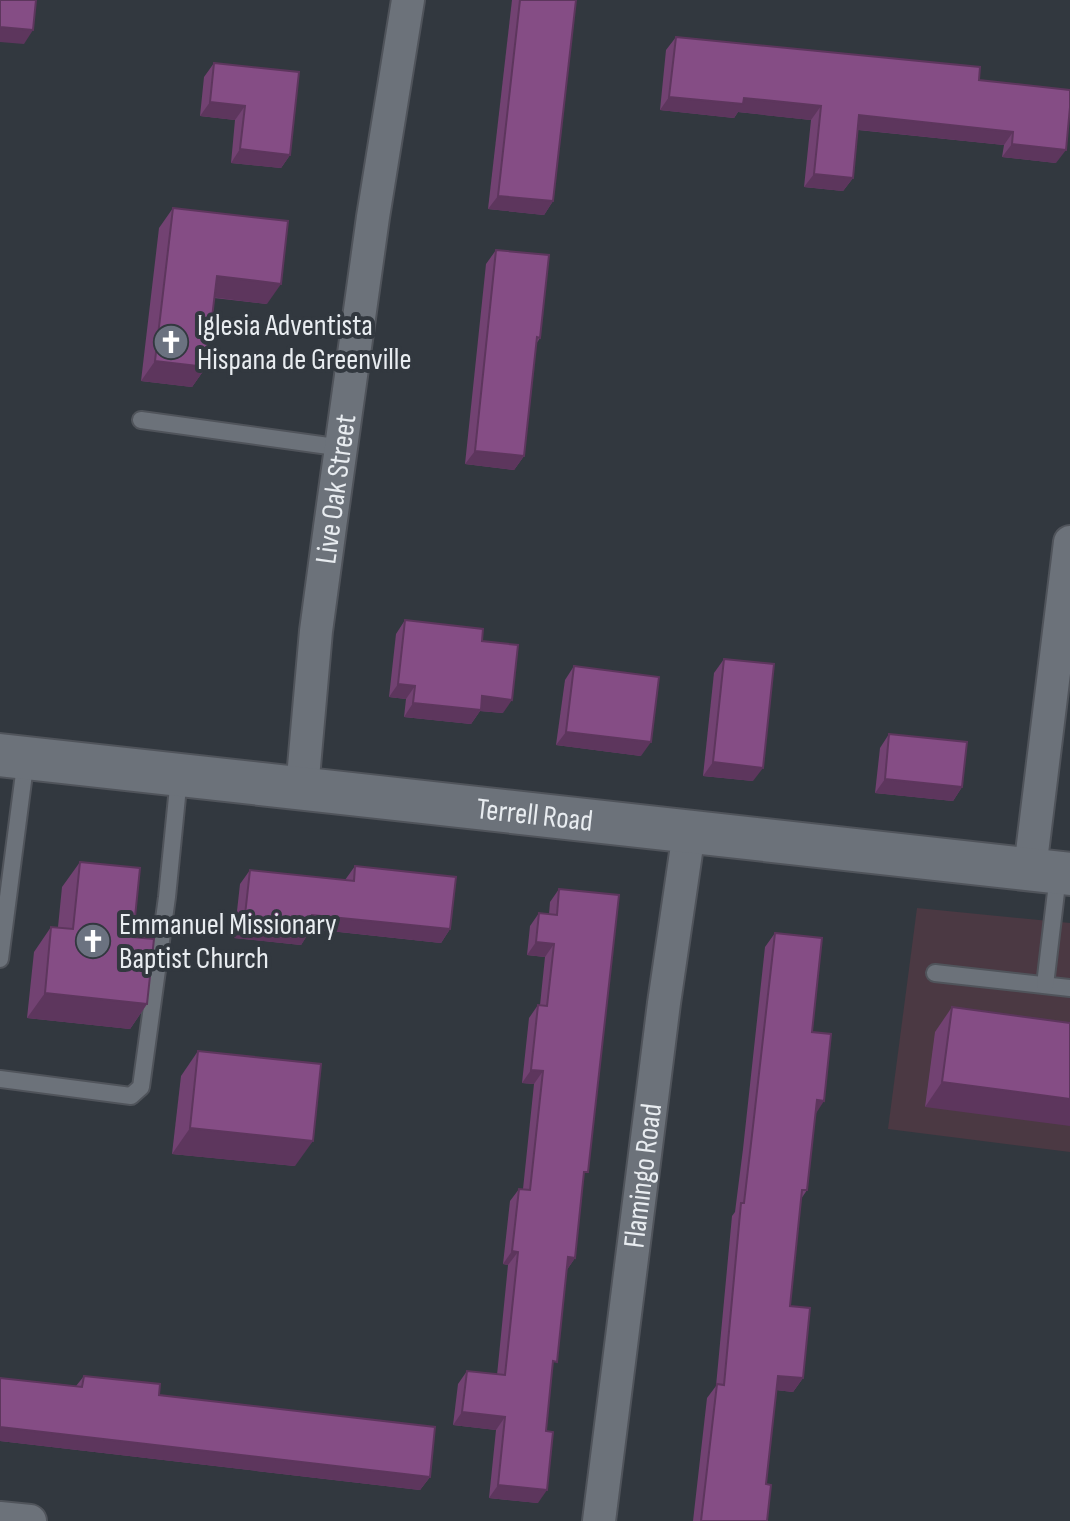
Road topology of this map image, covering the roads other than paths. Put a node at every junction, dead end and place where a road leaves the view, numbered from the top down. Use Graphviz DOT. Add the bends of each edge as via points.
graph roads {
  1 [pos="408,0"];
  2 [pos="141,420"];
  3 [pos="343,448"];
  4 [pos="1070,542"];
  5 [pos="13,757"];
  6 [pos="179,775"];
  7 [pos="302,789"];
  8 [pos="689,832"];
  9 [pos="1053,872"];
  10 [pos="0,959"];
  11 [pos="935,973"];
  12 [pos="1045,985"];
  13 [pos="1070,988"];
  14 [pos="0,1079"];
  15 [pos="0,1518"];
  16 [pos="30,1521"];
  17 [pos="599,1521"];
  1 -- 3 [label="street, Live Oak Street"];
  2 -- 3 [label="lane"];
  3 -- 7 [label="street, Live Oak Street" via="316,631"];
  4 -- 9 [label="street"];
  5 -- 6 [label="street, Terrell Road"];
  5 -- 10 [label="lane"];
  6 -- 7 [label="street, Terrell Road"];
  6 -- 14 [label="lane" via="141,1087 131,1096"];
  7 -- 8 [label="street, Terrell Road"];
  8 -- 9 [label="street, Terrell Road"];
  8 -- 17 [label="street, Flamingo Road"];
  9 -- 12 [label="lane"];
  11 -- 12 [label="lane"];
  12 -- 13 [label="lane"];
  15 -- 16 [label="street"];
}
